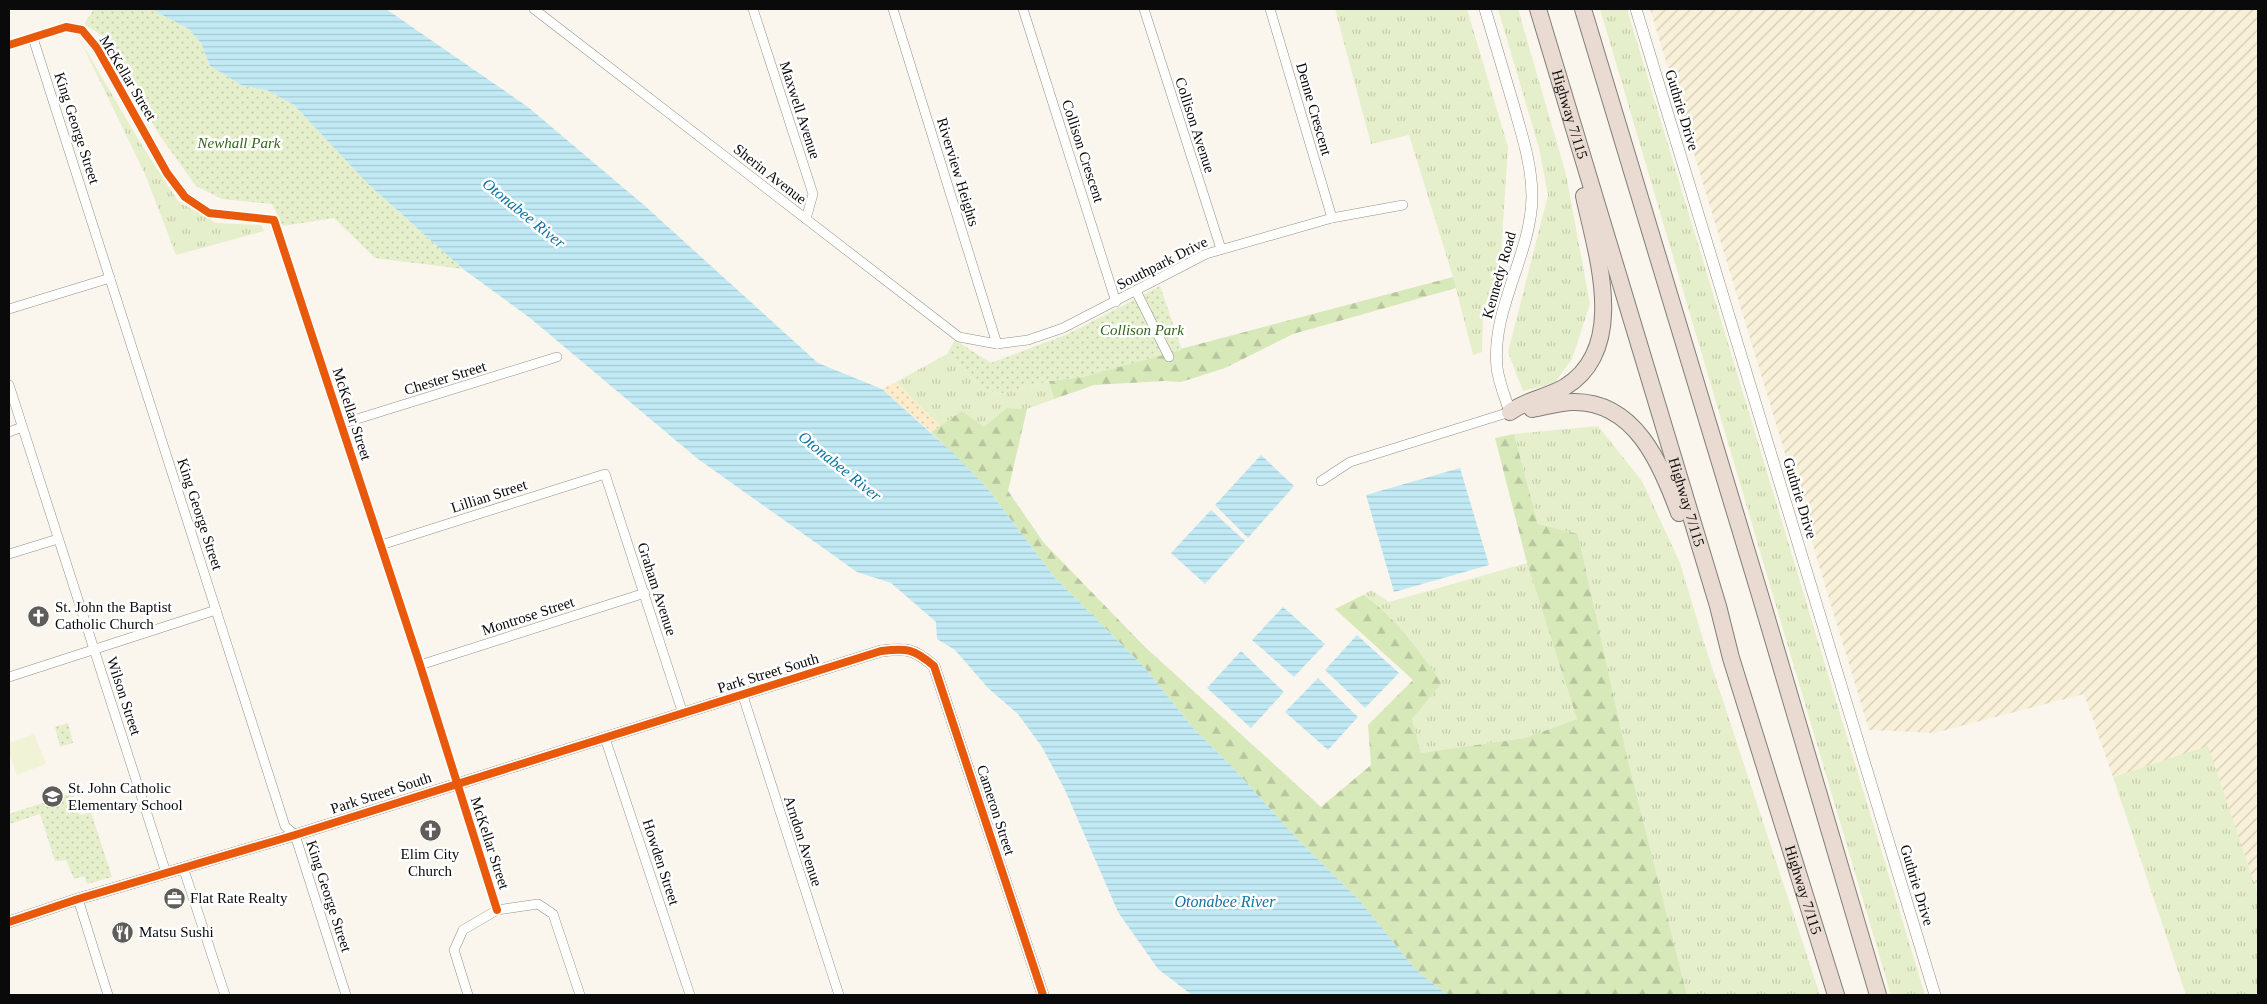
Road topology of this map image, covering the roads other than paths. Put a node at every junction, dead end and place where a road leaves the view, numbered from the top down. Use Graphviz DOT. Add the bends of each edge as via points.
graph roads {
  1 [pos="534,9"];
  2 [pos="753,9"];
  3 [pos="892,9"];
  4 [pos="1023,9"];
  5 [pos="1144,9"];
  6 [pos="1270,9"];
  7 [pos="1485,9"];
  8 [pos="1538,9"];
  9 [pos="1583,9"];
  10 [pos="1636,9"];
  11 [pos="33,38"];
  12 [pos="1546,38"];
  13 [pos="9,45"];
  14 [pos="1403,205"];
  15 [pos="1332,218"];
  16 [pos="806,219"];
  17 [pos="1221,249"];
  18 [pos="110,278"];
  19 [pos="1136,291"];
  20 [pos="1116,302"];
  21 [pos="9,309"];
  22 [pos="998,344"];
  23 [pos="1170,356"];
  24 [pos="557,357"];
  25 [pos="9,385"];
  26 [pos="1510,412"];
  27 [pos="341,424"];
  28 [pos="22,427"];
  29 [pos="9,432"];
  30 [pos="605,474"];
  31 [pos="1321,481"];
  32 [pos="58,539"];
  33 [pos="380,545"];
  34 [pos="9,554"];
  35 [pos="645,594"];
  36 [pos="216,610"];
  37 [pos="906,648"];
  38 [pos="95,650"];
  39 [pos="1731,658"];
  40 [pos="420,665"];
  41 [pos="9,677"];
  42 [pos="743,696"];
  43 [pos="683,714"];
  44 [pos="605,738"];
  45 [pos="457,783"];
  46 [pos="295,835"];
  47 [pos="183,867"];
  48 [pos="166,873"];
  49 [pos="78,899"];
  50 [pos="497,910"];
  51 [pos="9,922"];
  52 [pos="108,995"];
  53 [pos="225,995"];
  54 [pos="346,995"];
  55 [pos="468,995"];
  56 [pos="580,995"];
  57 [pos="690,995"];
  58 [pos="839,995"];
  59 [pos="1043,995"];
  60 [pos="1836,995"];
  61 [pos="1878,995"];
  62 [pos="1935,995"];
  1 -- 16 [label="street, Sherin Avenue"];
  2 -- 16 [label="street, Maxwell Avenue" via="812,194"];
  3 -- 22 [label="street, Riverview Heights"];
  4 -- 20 [label="street, Collison Crescent"];
  5 -- 17 [label="street, Collison Avenue"];
  6 -- 15 [label="street, Denne Crescent"];
  7 -- 26 [label="street, Kennedy Road" via="1531,174 1527,238 1501,316 1497,350 1500,382"];
  8 -- 12 [label="highway, Highway 7/115"];
  9 -- 61 [label="highway"];
  10 -- 62 [label="street, Guthrie Drive"];
  11 -- 13 [label="street"];
  11 -- 18 [label="street, King George Street"];
  11 -- 27 [label="street, McKellar Street" via="66,27 82,30 97,48 167,173 185,197 209,213 274,220"];
  12 -- 26 [label="highway" via="1601,274 1604,313 1596,348 1576,378 1565,387 1522,403"];
  12 -- 39 [label="highway, Highway 7/115"];
  14 -- 15 [label="street, Southpark Drive"];
  15 -- 17 [label="street, Southpark Drive"];
  16 -- 22 [label="street, Sherin Avenue" via="959,337"];
  17 -- 19 [label="street, Southpark Drive"];
  18 -- 21 [label="street"];
  18 -- 36 [label="street, King George Street"];
  19 -- 20 [label="street, Southpark Drive"];
  19 -- 23 [label="street"];
  20 -- 22 [label="street, Southpark Drive" via="1063,328 1028,340"];
  24 -- 27 [label="street, Chester Street"];
  25 -- 28 [label="street, Wilson Street"];
  26 -- 31 [label="street" via="1350,462"];
  26 -- 39 [label="highway" via="1573,402 1602,405 1625,418 1637,430 1666,479"];
  27 -- 33 [label="street, McKellar Street"];
  28 -- 29 [label="street"];
  28 -- 32 [label="street, Wilson Street"];
  30 -- 33 [label="street, Lillian Street"];
  30 -- 35 [label="street, Graham Avenue"];
  32 -- 34 [label="street"];
  32 -- 38 [label="street, Wilson Street"];
  33 -- 40 [label="street, McKellar Street"];
  35 -- 40 [label="street, Montrose Street"];
  35 -- 43 [label="street, Graham Avenue"];
  36 -- 38 [label="street"];
  36 -- 46 [label="street, King George Street" via="285,826"];
  37 -- 42 [label="street, Park Street South" via="881,652"];
  37 -- 59 [label="street, Cameron Street" via="920,654 934,666"];
  38 -- 41 [label="street"];
  38 -- 48 [label="street, Wilson Street"];
  39 -- 60 [label="highway, Highway 7/115"];
  40 -- 45 [label="street, McKellar Street"];
  42 -- 43 [label="street, Park Street South"];
  42 -- 58 [label="street, Arndon Avenue"];
  43 -- 44 [label="street, Park Street South"];
  44 -- 45 [label="street, Park Street South"];
  44 -- 57 [label="street, Howden Street"];
  45 -- 46 [label="street, Park Street South"];
  45 -- 50 [label="street, McKellar Street"];
  46 -- 47 [label="street, Park Street South"];
  46 -- 54 [label="street, King George Street"];
  47 -- 48 [label="street, Park Street South"];
  47 -- 53 [label="street"];
  48 -- 49 [label="street, Park Street South"];
  49 -- 51 [label="street, Park Street South"];
  49 -- 52 [label="street"];
  50 -- 55 [label="street" via="463,930 454,950"];
  50 -- 56 [label="street, McKellar Street" via="538,904 553,914"];
}
